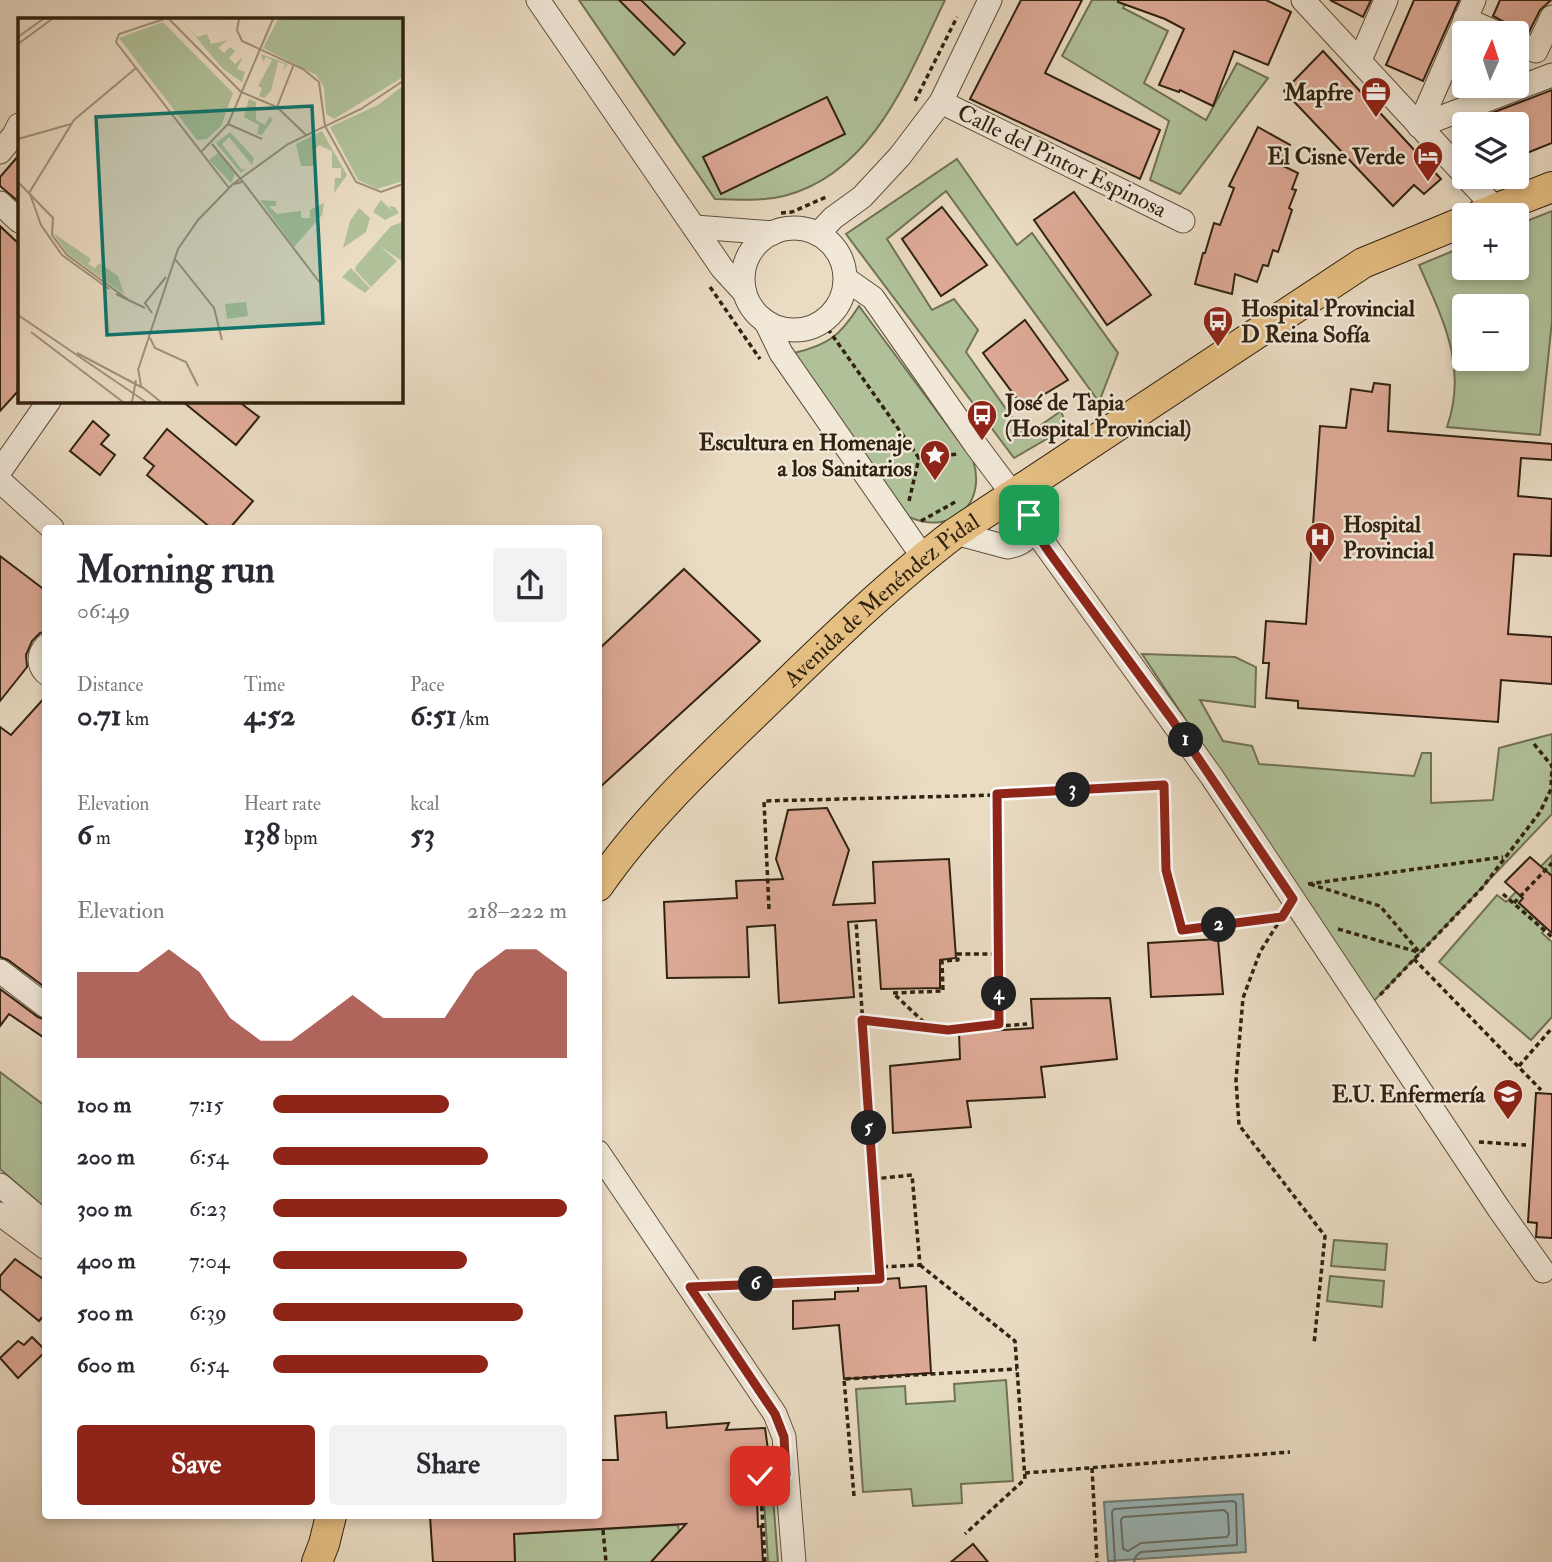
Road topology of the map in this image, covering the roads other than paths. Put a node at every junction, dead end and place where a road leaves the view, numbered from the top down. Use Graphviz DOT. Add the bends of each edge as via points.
graph roads {
  1 [pos="538,0"];
  2 [pos="990,0"];
  3 [pos="1303,0"];
  4 [pos="1386,0"];
  5 [pos="1469,10"];
  6 [pos="1550,28"];
  7 [pos="1530,48"];
  8 [pos="1360,60"];
  9 [pos="1552,75"];
  10 [pos="941,102"];
  11 [pos="18,126"];
  12 [pos="1419,126"];
  13 [pos="0,152"];
  14 [pos="1452,161"];
  15 [pos="1552,187"];
  16 [pos="0,203"];
  17 [pos="1511,203"];
  18 [pos="18,220"];
  19 [pos="1183,220"];
  20 [pos="775,223"];
  21 [pos="695,226"];
  22 [pos="1452,226"];
  23 [pos="818,234"];
  24 [pos="846,279"];
  25 [pos="744,292"];
  26 [pos="765,322"];
  27 [pos="48,402"];
  28 [pos="0,471"];
  29 [pos="0,481"];
  30 [pos="1014,495"];
  31 [pos="49,525"];
  32 [pos="1033,528"];
  33 [pos="955,533"];
  34 [pos="923,557"];
  35 [pos="42,652"];
  36 [pos="42,669"];
  37 [pos="602,881"];
  38 [pos="0,971"];
  39 [pos="42,1003"];
  40 [pos="602,1159"];
  41 [pos="0,1185"];
  42 [pos="0,1214"];
  43 [pos="42,1221"];
  44 [pos="42,1245"];
  45 [pos="1544,1271"];
  46 [pos="330,1519"];
  47 [pos="344,1519"];
  48 [pos="321,1553"];
  49 [pos="794,1562"];
  1 -- 21 [label="street"];
  2 -- 10 [label="street, Calle del Pintor Espinosa"];
  3 -- 8 [label="street"];
  4 -- 8 [label="street"];
  5 -- 12 [label="street"];
  6 -- 7 [label="street" via="1536,51"];
  8 -- 12 [label="street"];
  9 -- 12 [label="street"];
  10 -- 19 [label="street, Calle del Pintor Espinosa"];
  10 -- 23 [label="street, Calle del Pintor Espinosa" via="862,197"];
  11 -- 13 [label="street"];
  12 -- 14 [label="street"];
  15 -- 17 [label="main road"];
  16 -- 18 [label="street"];
  20 -- 21 [label="street"];
  20 -- 23 [label="street"];
  20 -- 25 [label="street" via="749,255"];
  21 -- 25 [label="street"];
  22 -- 30 [label="main road, Avenida de Menéndez Pidal" via="1363,263"];
  23 -- 24 [label="street" via="838,252"];
  24 -- 26 [label="street" via="839,304 823,322 790,331"];
  24 -- 30 [label="street" via="873,298"];
  25 -- 26 [label="street"];
  26 -- 34 [label="street" via="781,353"];
  27 -- 28 [label="street"];
  29 -- 31 [label="street"];
  30 -- 32 [label="street"];
  30 -- 33 [label="main road, Avenida de Menéndez Pidal"];
  32 -- 33 [label="street" via="1023,542 1007,547"];
  32 -- 45 [label="street" via="1181,732"];
  33 -- 34 [label="main road, Avenida de Menéndez Pidal"];
  34 -- 37 [label="main road, Avenida de Menéndez Pidal" via="692,775"];
  35 -- 36 [label="street"];
  38 -- 39 [label="street"];
  40 -- 49 [label="street" via="775,1414 784,1437"];
  41 -- 43 [label="street"];
  42 -- 44 [label="street"];
  46 -- 48 [label="main road"];
  47 -- 48 [label="main road"];
}
